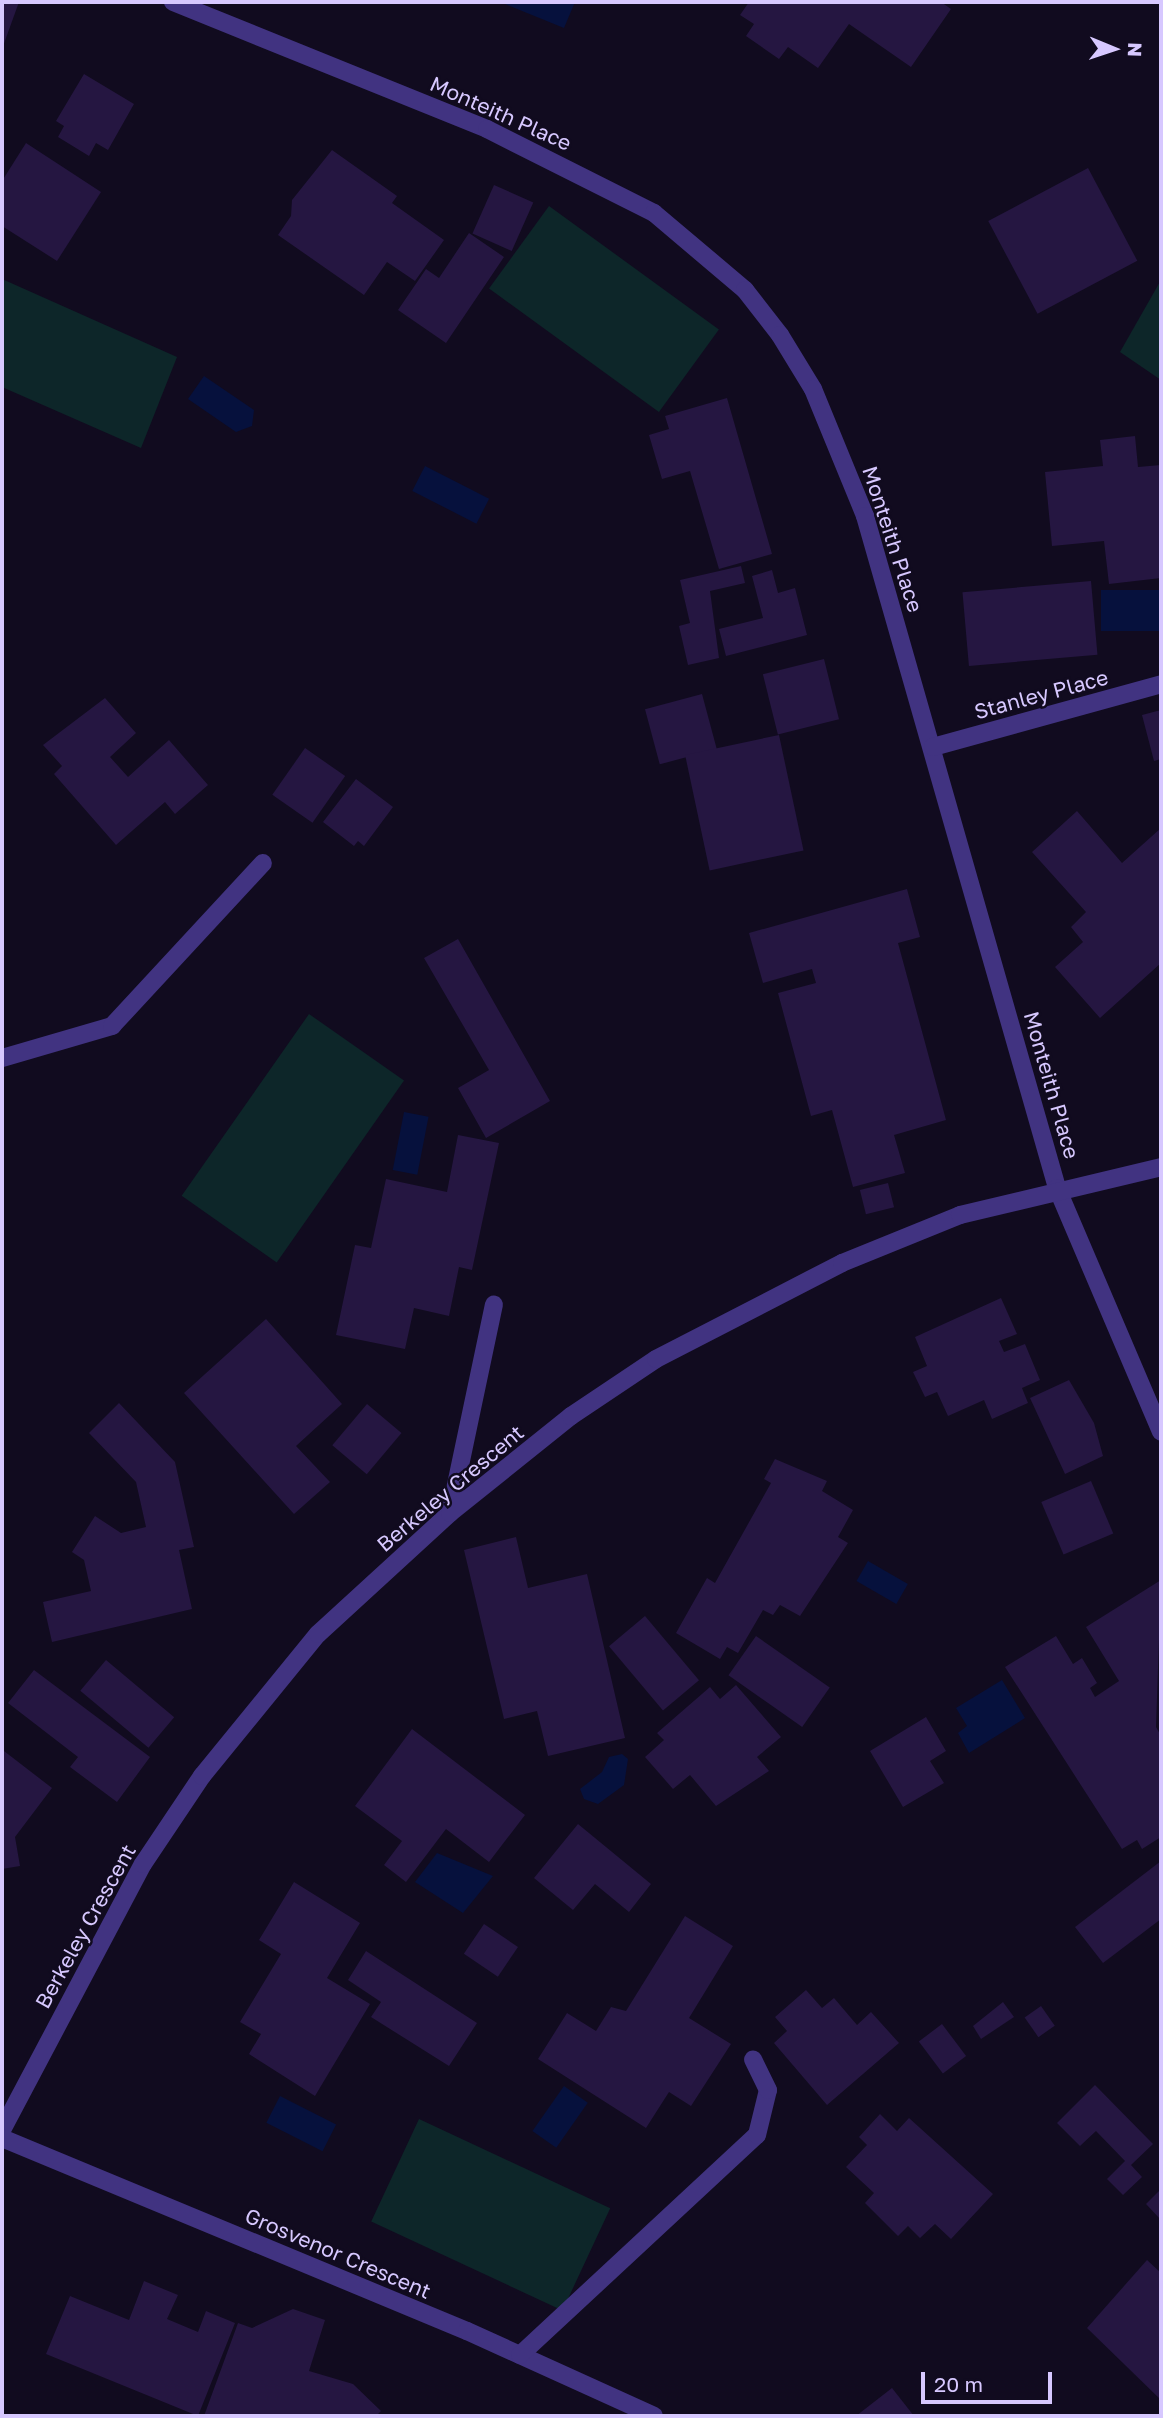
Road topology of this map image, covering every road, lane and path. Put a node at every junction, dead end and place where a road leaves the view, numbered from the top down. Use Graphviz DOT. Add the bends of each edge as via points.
graph roads {
  1 [pos="173,2"];
  2 [pos="1161,684"];
  3 [pos="933,747"];
  4 [pos="263,863"];
  5 [pos="2,1058"];
  6 [pos="1161,1167"];
  7 [pos="1057,1188"];
  8 [pos="494,1305"];
  9 [pos="1161,1432"];
  10 [pos="450,1513"];
  11 [pos="753,2059"];
  12 [pos="2,2130"];
  13 [pos="2,2137"];
  14 [pos="520,2355"];
  15 [pos="654,2416"];
  1 -- 3 [label="street, Monteith Place" via="576,172 654,213 745,290 818,402 865,516"];
  2 -- 3 [label="street, Stanley Place"];
  3 -- 7 [label="street, Monteith Place"];
  4 -- 5 [label="street" via="112,1026"];
  6 -- 7 [label="street, Berkeley Crescent"];
  7 -- 9 [label="street, Monteith Place"];
  7 -- 10 [label="street, Berkeley Crescent" via="960,1214 842,1263 656,1359 571,1416"];
  8 -- 10 [label="street"];
  10 -- 12 [label="street, Berkeley Crescent" via="318,1634 202,1776 143,1864"];
  11 -- 14 [label="street" via="768,2090 757,2135"];
  13 -- 14 [label="street, Grosvenor Crescent"];
  14 -- 15 [label="street, Grosvenor Crescent"];
}
